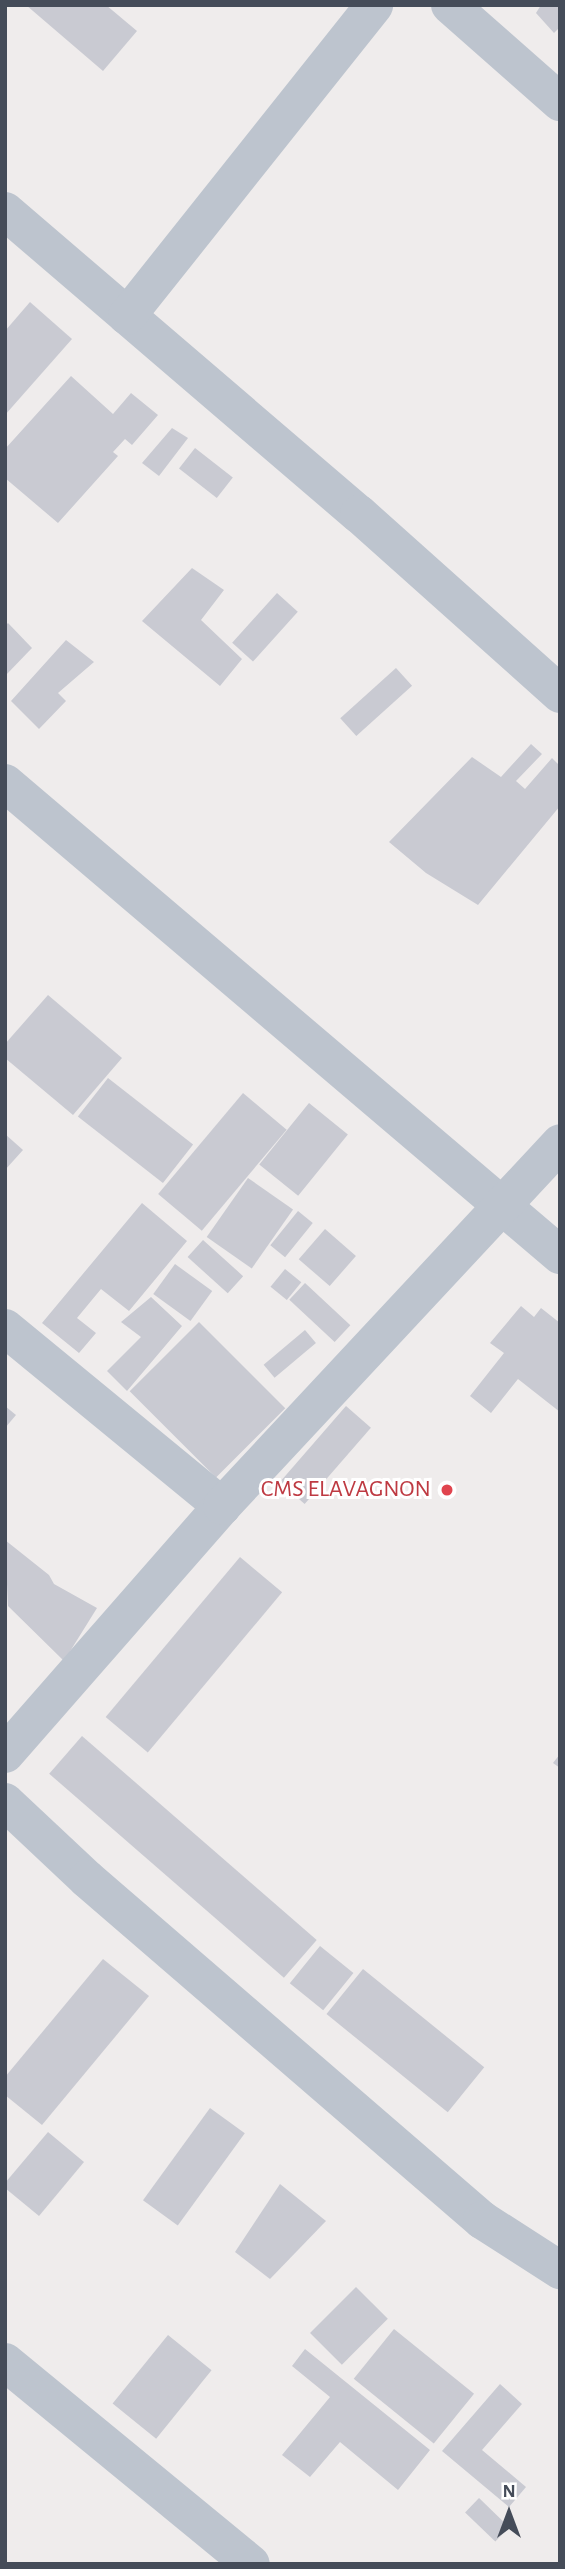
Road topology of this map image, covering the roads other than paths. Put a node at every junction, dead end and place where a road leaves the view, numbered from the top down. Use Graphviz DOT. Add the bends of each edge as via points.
graph roads {
  1 [pos="374,5"];
  2 [pos="450,5"];
  3 [pos="560,102"];
  4 [pos="5,211"];
  5 [pos="127,316"];
  6 [pos="560,694"];
  7 [pos="5,783"];
  8 [pos="560,1143"];
  9 [pos="504,1206"];
  10 [pos="560,1255"];
  11 [pos="5,1328"];
  12 [pos="222,1506"];
  13 [pos="5,1754"];
  14 [pos="5,1802"];
  15 [pos="560,2270"];
  16 [pos="5,2362"];
  17 [pos="251,2564"];
  1 -- 5 [label="street"];
  2 -- 3 [label="street"];
  4 -- 5 [label="street"];
  5 -- 6 [label="street"];
  7 -- 9 [label="street"];
  8 -- 9 [label="street"];
  9 -- 10 [label="street"];
  9 -- 12 [label="street"];
  11 -- 12 [label="street"];
  12 -- 13 [label="street"];
  14 -- 15 [label="street" via="87,1879 482,2220"];
  16 -- 17 [label="street"];
}
